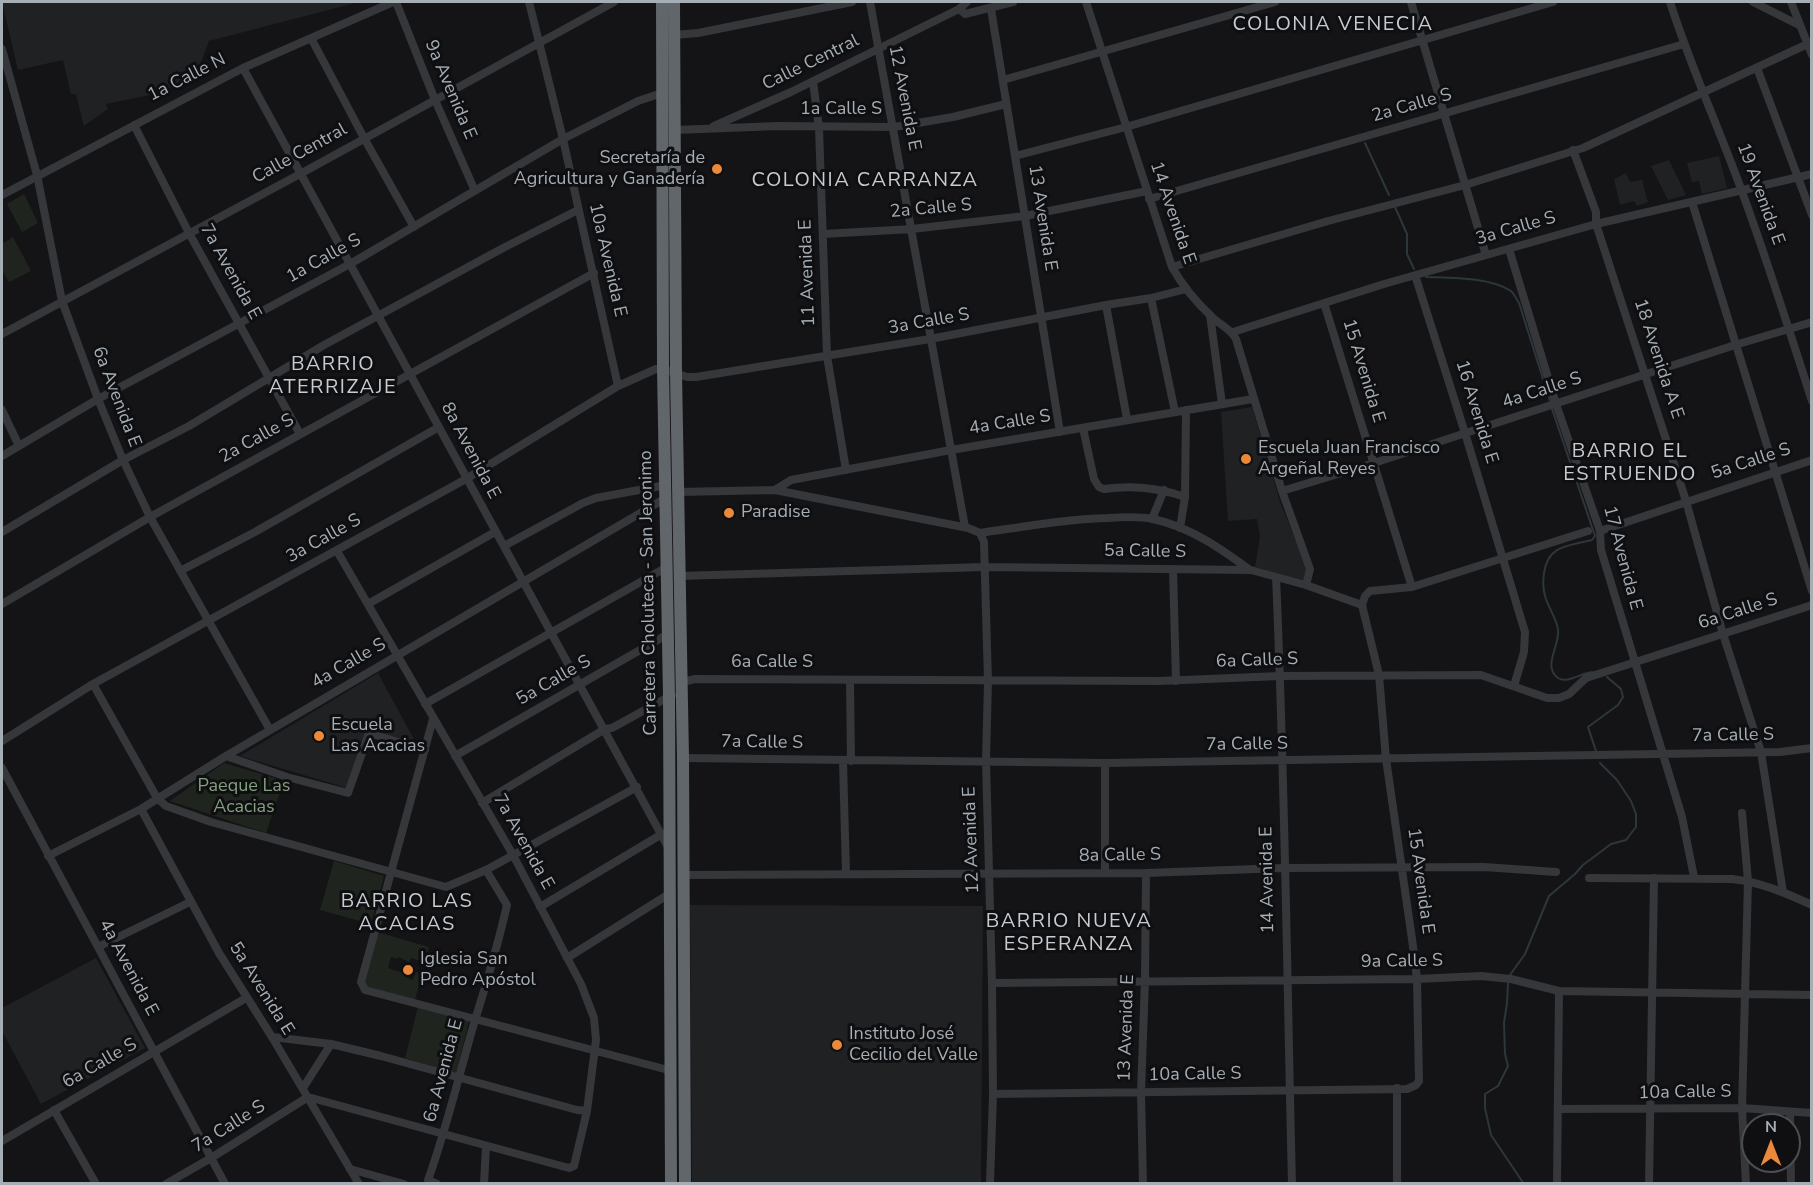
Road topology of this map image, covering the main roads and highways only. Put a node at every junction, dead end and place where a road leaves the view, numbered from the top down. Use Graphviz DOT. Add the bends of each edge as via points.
graph roads {
  1 [pos="662,2"];
  2 [pos="674,2"];
  3 [pos="672,1184"];
  4 [pos="685,1184"];
  1 -- 3 [label="highway, Carretera Choluteca - San Jeronimo"];
  2 -- 4 [label="highway, Carretera Choluteca - San Jeronimo"];
}
